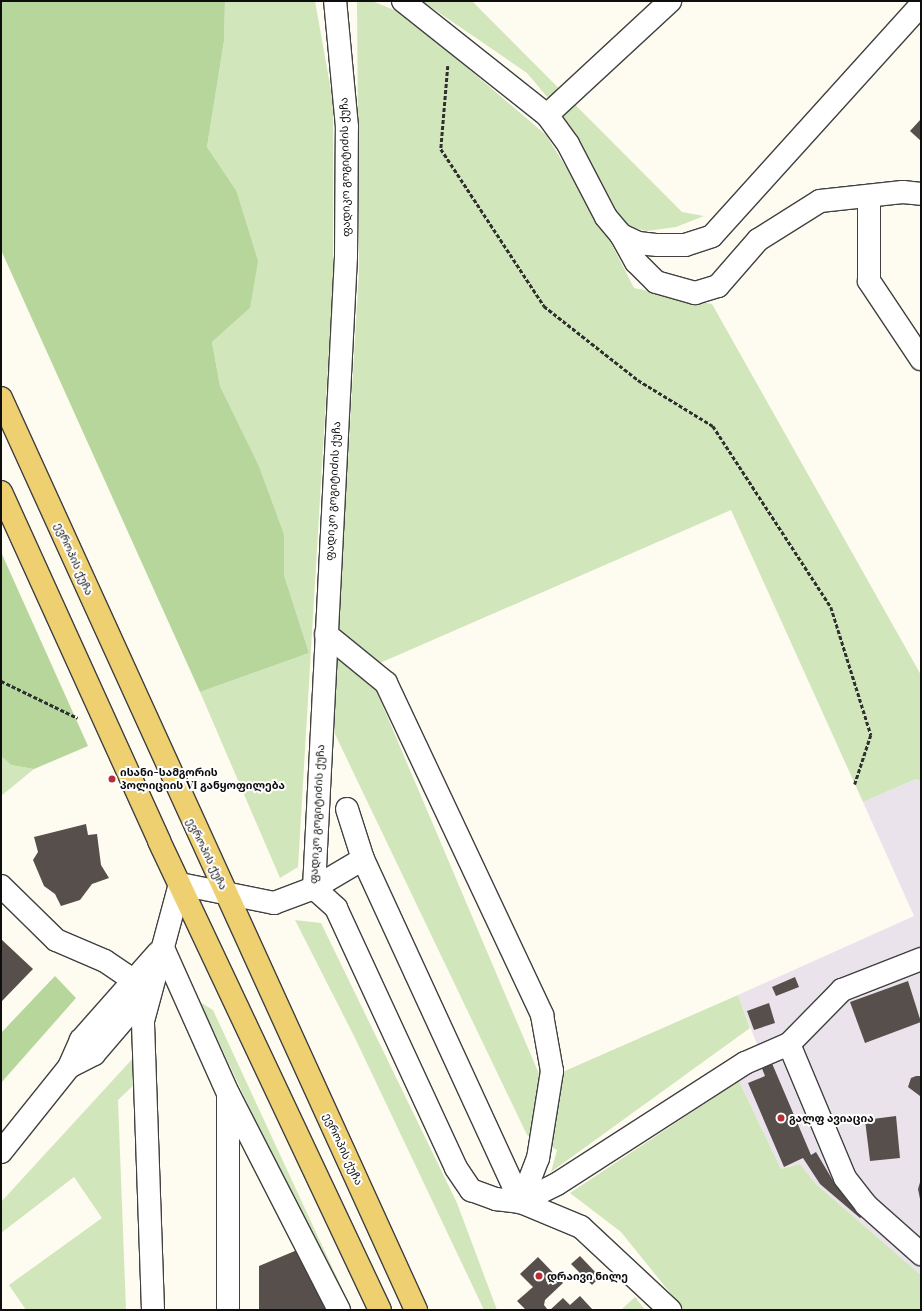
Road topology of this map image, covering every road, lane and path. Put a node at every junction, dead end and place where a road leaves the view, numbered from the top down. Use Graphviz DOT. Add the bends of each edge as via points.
graph roads {
  1 [pos="335,1"];
  2 [pos="403,1"];
  3 [pos="670,1"];
  4 [pos="921,5"];
  5 [pos="451,38"];
  6 [pos="547,115"];
  7 [pos="921,194"];
  8 [pos="869,196"];
  9 [pos="621,235"];
  10 [pos="921,359"];
  11 [pos="1,398"];
  12 [pos="1,492"];
  13 [pos="326,634"];
  14 [pos="1,681"];
  15 [pos="80,719"];
  16 [pos="855,784"];
  17 [pos="347,809"];
  18 [pos="363,859"];
  19 [pos="180,884"];
  20 [pos="1,886"];
  21 [pos="314,888"];
  22 [pos="225,891"];
  23 [pos="163,948"];
  24 [pos="921,959"];
  25 [pos="142,984"];
  26 [pos="788,1044"];
  27 [pos="228,1093"];
  28 [pos="1,1152"];
  29 [pos="521,1202"];
  30 [pos="921,1254"];
  31 [pos="153,1310"];
  32 [pos="228,1310"];
  33 [pos="339,1310"];
  34 [pos="380,1310"];
  35 [pos="416,1310"];
  36 [pos="670,1310"];
  1 -- 13 [label="street, ფადიკო გოგიტიძის ქუჩა" via="347,127 346,258"];
  2 -- 5 [label="street"];
  3 -- 6 [label="street"];
  4 -- 9 [label="street" via="712,236 685,245 658,245 638,243"];
  5 -- 6 [label="street"];
  5 -- 16 [label="path" via="441,150 544,306 638,380 713,426 831,607 871,735"];
  6 -- 9 [label="street" via="568,144 606,217"];
  7 -- 8 [label="street"];
  8 -- 9 [label="street" via="820,201 803,208 758,240 718,286 695,293 656,282 636,262"];
  8 -- 10 [label="street" via="869,281"];
  11 -- 22 [label="main road, ევროპის ქუჩა"];
  12 -- 19 [label="main road"];
  13 -- 21 [label="street, ფადიკო გოგიტიძის ქუჩა"];
  13 -- 29 [label="street" via="386,683 542,1015 552,1071 538,1158"];
  14 -- 15 [label="path"];
  17 -- 18 [label="street"];
  18 -- 21 [label="street"];
  18 -- 29 [label="street"];
  19 -- 22 [label="street, ფადიკო გოგიტიძის ქუჩა"];
  19 -- 23 [label="street"];
  19 -- 34 [label="main road"];
  20 -- 25 [label="street" via="56,940 105,961"];
  21 -- 22 [label="street, ფადიკო გოგიტიძის ქუჩა" via="274,902"];
  21 -- 29 [label="street" via="336,908 456,1168 471,1190 496,1199"];
  22 -- 35 [label="main road, ევროპის ქუჩა"];
  23 -- 25 [label="street"];
  23 -- 27 [label="street"];
  24 -- 26 [label="street" via="842,990"];
  25 -- 28 [label="street" via="81,1040 69,1067"];
  25 -- 31 [label="street"];
  26 -- 29 [label="street" via="745,1063 557,1184"];
  26 -- 30 [label="street" via="844,1178 866,1205"];
  27 -- 32 [label="street"];
  27 -- 33 [label="street"];
  29 -- 36 [label="street" via="581,1227"];
}
